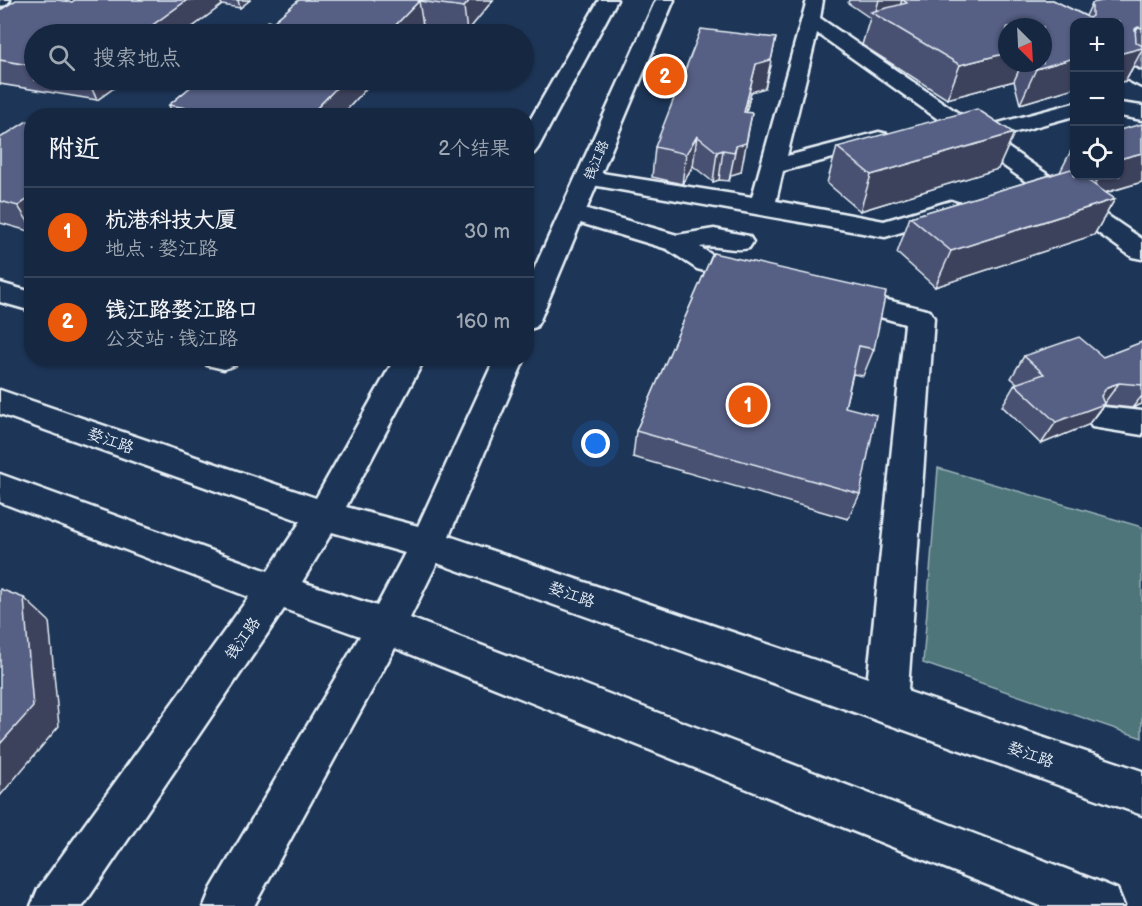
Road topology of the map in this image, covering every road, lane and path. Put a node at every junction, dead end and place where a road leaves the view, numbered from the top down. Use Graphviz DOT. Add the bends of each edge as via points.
graph roads {
  1 [pos="608,0"];
  2 [pos="665,0"];
  3 [pos="813,10"];
  4 [pos="1124,71"];
  5 [pos="1142,81"];
  6 [pos="1070,110"];
  7 [pos="1124,111"];
  8 [pos="1142,113"];
  9 [pos="954,120"];
  10 [pos="931,126"];
  11 [pos="534,134"];
  12 [pos="897,135"];
  13 [pos="976,136"];
  14 [pos="772,167"];
  15 [pos="589,178"];
  16 [pos="1042,182"];
  17 [pos="1009,192"];
  18 [pos="975,202"];
  19 [pos="762,207"];
  20 [pos="573,213"];
  21 [pos="740,242"];
  22 [pos="676,243"];
  23 [pos="1142,251"];
  24 [pos="785,283"];
  25 [pos="819,292"];
  26 [pos="1,293"];
  27 [pos="24,300"];
  28 [pos="534,302"];
  29 [pos="406,366"];
  30 [pos="506,366"];
  31 [pos="0,402"];
  32 [pos="1103,419"];
  33 [pos="1142,423"];
  34 [pos="0,488"];
  35 [pos="324,515"];
  36 [pos="428,544"];
  37 [pos="276,590"];
  38 [pos="386,627"];
  39 [pos="886,704"];
  40 [pos="1142,793"];
  41 [pos="1083,903"];
  42 [pos="55,906"];
  43 [pos="228,906"];
  1 -- 11 [label="main road"];
  2 -- 15 [label="main road, 钱江路"];
  3 -- 9 [label="main road"];
  3 -- 14 [label="main road"];
  4 -- 5 [label="main road"];
  6 -- 13 [label="main road"];
  7 -- 8 [label="main road"];
  9 -- 10 [label="main road"];
  9 -- 13 [label="main road"];
  12 -- 14 [label="main road"];
  13 -- 16 [label="main road"];
  14 -- 19 [label="main road"];
  15 -- 19 [label="main road"];
  15 -- 20 [label="main road, 钱江路"];
  16 -- 17 [label="main road"];
  16 -- 23 [label="main road"];
  18 -- 19 [label="main road" via="885,229"];
  20 -- 22 [label="main road"];
  20 -- 28 [label="main road, 钱江路"];
  21 -- 22 [label="main road" via="714,237"];
  22 -- 24 [label="main road" via="706,263"];
  25 -- 39 [label="main road" via="920,318"];
  26 -- 27 [label="main road"];
  29 -- 35 [label="main road, 钱江路"];
  30 -- 36 [label="main road"];
  31 -- 35 [label="main road, 婺江路"];
  32 -- 33 [label="main road"];
  34 -- 37 [label="main road"];
  35 -- 36 [label="main road, 婺江路"];
  35 -- 37 [label="main road, 钱江路"];
  36 -- 38 [label="main road"];
  36 -- 39 [label="main road, 婺江路"];
  37 -- 38 [label="main road"];
  37 -- 42 [label="main road, 钱江路"];
  38 -- 41 [label="main road"];
  38 -- 43 [label="main road"];
  39 -- 40 [label="main road, 婺江路"];
}
